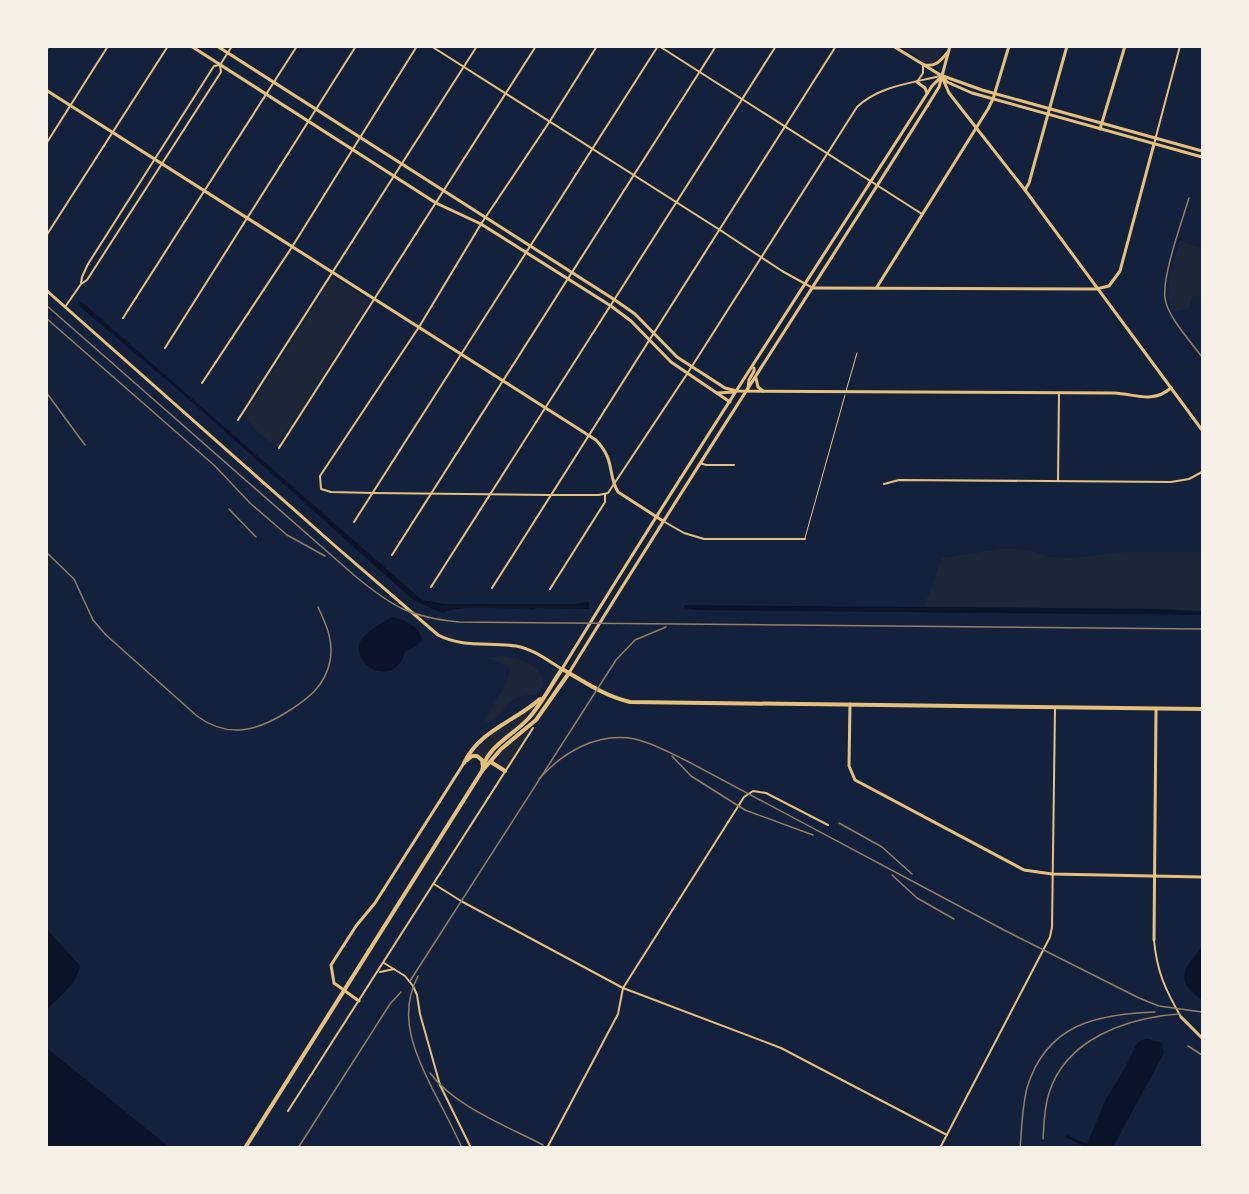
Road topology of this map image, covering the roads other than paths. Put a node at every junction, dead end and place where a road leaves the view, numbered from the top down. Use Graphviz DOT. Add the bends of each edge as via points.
graph roads {
  1 [pos="108,46"];
  2 [pos="168,46"];
  3 [pos="191,46"];
  4 [pos="217,46"];
  5 [pos="232,46"];
  6 [pos="297,46"];
  7 [pos="356,46"];
  8 [pos="417,46"];
  9 [pos="431,46"];
  10 [pos="477,46"];
  11 [pos="536,46"];
  12 [pos="597,46"];
  13 [pos="658,46"];
  14 [pos="716,46"];
  15 [pos="776,46"];
  16 [pos="836,46"];
  17 [pos="893,46"];
  18 [pos="1009,46"];
  19 [pos="1067,46"];
  20 [pos="1125,46"];
  21 [pos="1180,46"];
  22 [pos="949,48"];
  23 [pos="228,53"];
  24 [pos="220,65"];
  25 [pos="924,65"];
  26 [pos="464,67"];
  27 [pos="699,73"];
  28 [pos="942,76"];
  29 [pos="274,82"];
  30 [pos="917,82"];
  31 [pos="46,90"];
  32 [pos="994,93"];
  33 [pos="506,94"];
  34 [pos="927,94"];
  35 [pos="266,95"];
  36 [pos="993,99"];
  37 [pos="742,100"];
  38 [pos="70,106"];
  39 [pos="316,109"];
  40 [pos="1050,109"];
  41 [pos="1048,114"];
  42 [pos="550,121"];
  43 [pos="308,122"];
  44 [pos="1102,123"];
  45 [pos="784,127"];
  46 [pos="976,129"];
  47 [pos="1100,129"];
  48 [pos="113,133"];
  49 [pos="360,137"];
  50 [pos="1156,138"];
  51 [pos="46,144"];
  52 [pos="1154,144"];
  53 [pos="592,149"];
  54 [pos="351,150"];
  55 [pos="1203,151"];
  56 [pos="826,154"];
  57 [pos="1203,157"];
  58 [pos="155,160"];
  59 [pos="162,164"];
  60 [pos="402,164"];
  61 [pos="634,175"];
  62 [pos="393,176"];
  63 [pos="870,182"];
  64 [pos="878,186"];
  65 [pos="1024,190"];
  66 [pos="205,191"];
  67 [pos="444,191"];
  68 [pos="436,203"];
  69 [pos="677,203"];
  70 [pos="922,214"];
  71 [pos="486,217"];
  72 [pos="249,218"];
  73 [pos="481,224"];
  74 [pos="720,230"];
  75 [pos="46,236"];
  76 [pos="531,246"];
  77 [pos="292,247"];
  78 [pos="527,253"];
  79 [pos="761,258"];
  80 [pos="333,272"];
  81 [pos="573,273"];
  82 [pos="568,279"];
  83 [pos="81,284"];
  84 [pos="805,285"];
  85 [pos="877,287"];
  86 [pos="813,288"];
  87 [pos="1096,289"];
  88 [pos="46,290"];
  89 [pos="374,299"];
  90 [pos="615,300"];
  91 [pos="611,306"];
  92 [pos="66,307"];
  93 [pos="123,318"];
  94 [pos="419,327"];
  95 [pos="654,333"];
  96 [pos="650,340"];
  97 [pos="165,348"];
  98 [pos="858,353"];
  99 [pos="461,354"];
  100 [pos="753,366"];
  101 [pos="692,367"];
  102 [pos="687,374"];
  103 [pos="756,378"];
  104 [pos="503,381"];
  105 [pos="202,384"];
  106 [pos="1171,388"];
  107 [pos="737,391"];
  108 [pos="748,391"];
  109 [pos="763,391"];
  110 [pos="715,392"];
  111 [pos="846,392"];
  112 [pos="1059,393"];
  113 [pos="730,402"];
  114 [pos="546,409"];
  115 [pos="238,420"];
  116 [pos="1203,430"];
  117 [pos="588,436"];
  118 [pos="279,448"];
  119 [pos="700,463"];
  120 [pos="734,465"];
  121 [pos="1203,472"];
  122 [pos="1058,481"];
  123 [pos="884,484"];
  124 [pos="614,486"];
  125 [pos="374,493"];
  126 [pos="431,494"];
  127 [pos="605,494"];
  128 [pos="491,495"];
  129 [pos="550,495"];
  130 [pos="656,517"];
  131 [pos="663,521"];
  132 [pos="354,522"];
  133 [pos="805,539"];
  134 [pos="392,555"];
  135 [pos="431,587"];
  136 [pos="492,588"];
  137 [pos="550,589"];
  138 [pos="562,669"];
  139 [pos="569,673"];
  140 [pos="545,695"];
  141 [pos="850,704"];
  142 [pos="1055,708"];
  143 [pos="1156,709"];
  144 [pos="1203,709"];
  145 [pos="533,728"];
  146 [pos="491,762"];
  147 [pos="464,763"];
  148 [pos="483,769"];
  149 [pos="505,771"];
  150 [pos="828,825"];
  151 [pos="1052,874"];
  152 [pos="1155,876"];
  153 [pos="1203,877"];
  154 [pos="434,884"];
  155 [pos="1154,939"];
  156 [pos="384,963"];
  157 [pos="395,969"];
  158 [pos="377,974"];
  159 [pos="623,988"];
  160 [pos="359,1001"];
  161 [pos="1181,1017"];
  162 [pos="1203,1038"];
  163 [pos="288,1111"];
  164 [pos="946,1135"];
  165 [pos="245,1148"];
  166 [pos="471,1148"];
  167 [pos="547,1148"];
  168 [pos="940,1148"];
  1 -- 38 [label="street"];
  2 -- 48 [label="street"];
  3 -- 24 [label="street"];
  4 -- 23 [label="street"];
  5 -- 23 [label="street"];
  6 -- 29 [label="street"];
  7 -- 39 [label="street"];
  8 -- 49 [label="street"];
  9 -- 26 [label="street"];
  10 -- 26 [label="street"];
  11 -- 33 [label="street"];
  12 -- 42 [label="street"];
  13 -- 27 [label="street"];
  13 -- 53 [label="street"];
  14 -- 27 [label="street"];
  15 -- 37 [label="street"];
  16 -- 45 [label="street"];
  17 -- 25 [label="street"];
  18 -- 32 [label="street"];
  19 -- 40 [label="street"];
  20 -- 44 [label="street"];
  21 -- 50 [label="street"];
  22 -- 25 [label="street" via="938,64"];
  22 -- 28 [label="street"];
  23 -- 24 [label="street"];
  23 -- 29 [label="street"];
  24 -- 35 [label="street"];
  24 -- 58 [label="street" via="214,66"];
  24 -- 59 [label="street" via="221,72"];
  25 -- 28 [label="street"];
  25 -- 30 [label="street"];
  26 -- 33 [label="street"];
  26 -- 60 [label="street"];
  27 -- 37 [label="street"];
  27 -- 61 [label="street"];
  28 -- 30 [label="street"];
  28 -- 32 [label="street"];
  28 -- 34 [label="street"];
  28 -- 36 [label="street" via="954,86"];
  28 -- 46 [label="street" via="949,93"];
  28 -- 64 [label="street"];
  29 -- 35 [label="street"];
  29 -- 39 [label="street"];
  30 -- 34 [label="street"];
  30 -- 56 [label="street" via="868,97"];
  31 -- 38 [label="street"];
  32 -- 36 [label="street"];
  32 -- 40 [label="street"];
  33 -- 42 [label="street"];
  33 -- 67 [label="street"];
  34 -- 63 [label="street"];
  35 -- 43 [label="street"];
  35 -- 66 [label="street"];
  36 -- 41 [label="street"];
  36 -- 46 [label="street"];
  37 -- 45 [label="street"];
  37 -- 69 [label="street"];
  38 -- 48 [label="street"];
  38 -- 51 [label="street"];
  39 -- 43 [label="street"];
  39 -- 49 [label="street"];
  40 -- 41 [label="street"];
  40 -- 44 [label="street"];
  41 -- 47 [label="street"];
  41 -- 65 [label="street"];
  42 -- 53 [label="street"];
  42 -- 71 [label="street"];
  43 -- 54 [label="street"];
  43 -- 72 [label="street"];
  44 -- 47 [label="street"];
  44 -- 50 [label="street"];
  45 -- 56 [label="street"];
  45 -- 74 [label="street"];
  46 -- 65 [label="street"];
  46 -- 70 [label="street"];
  47 -- 52 [label="street"];
  48 -- 58 [label="street"];
  48 -- 75 [label="street"];
  49 -- 54 [label="street"];
  49 -- 60 [label="street"];
  50 -- 52 [label="street"];
  50 -- 55 [label="street"];
  52 -- 57 [label="street"];
  52 -- 87 [label="street" via="1120,271 1109,286"];
  53 -- 61 [label="street"];
  53 -- 76 [label="street"];
  54 -- 62 [label="street"];
  54 -- 77 [label="street"];
  56 -- 63 [label="street"];
  56 -- 79 [label="street"];
  58 -- 59 [label="street"];
  58 -- 83 [label="street" via="88,264"];
  59 -- 66 [label="street"];
  59 -- 83 [label="street"];
  60 -- 62 [label="street"];
  60 -- 67 [label="street"];
  61 -- 69 [label="street"];
  61 -- 81 [label="street"];
  62 -- 68 [label="street"];
  62 -- 80 [label="street"];
  63 -- 64 [label="street"];
  63 -- 84 [label="street"];
  64 -- 70 [label="street"];
  64 -- 86 [label="street"];
  65 -- 87 [label="street"];
  66 -- 72 [label="street"];
  66 -- 93 [label="street"];
  67 -- 68 [label="street"];
  67 -- 71 [label="street"];
  68 -- 73 [label="street"];
  68 -- 89 [label="street"];
  69 -- 74 [label="street"];
  69 -- 90 [label="street"];
  70 -- 85 [label="street"];
  71 -- 73 [label="street"];
  71 -- 76 [label="street"];
  72 -- 77 [label="street"];
  72 -- 97 [label="street"];
  73 -- 78 [label="street"];
  73 -- 94 [label="street"];
  74 -- 79 [label="street"];
  74 -- 95 [label="street"];
  76 -- 78 [label="street"];
  76 -- 81 [label="street"];
  77 -- 80 [label="street"];
  77 -- 105 [label="street"];
  78 -- 82 [label="street"];
  78 -- 99 [label="street"];
  79 -- 84 [label="street"];
  79 -- 101 [label="street"];
  80 -- 89 [label="street"];
  80 -- 115 [label="street"];
  81 -- 82 [label="street"];
  81 -- 90 [label="street"];
  82 -- 91 [label="street"];
  82 -- 104 [label="street"];
  83 -- 92 [label="street"];
  84 -- 86 [label="street"];
  84 -- 100 [label="street"];
  85 -- 86 [label="street"];
  85 -- 87 [label="street"];
  86 -- 103 [label="street"];
  87 -- 106 [label="street"];
  88 -- 92 [label="street"];
  89 -- 94 [label="street"];
  89 -- 118 [label="street"];
  90 -- 91 [label="street"];
  90 -- 95 [label="street"];
  91 -- 96 [label="street"];
  91 -- 114 [label="street"];
  92 -- 138 [label="street" via="438,635 459,643 519,647"];
  94 -- 99 [label="street"];
  94 -- 125 [label="street" via="320,476 321,489"];
  95 -- 96 [label="street"];
  95 -- 101 [label="street"];
  96 -- 102 [label="street"];
  96 -- 117 [label="street"];
  98 -- 111 [label="lane"];
  99 -- 104 [label="street"];
  99 -- 125 [label="street"];
  100 -- 107 [label="street"];
  100 -- 108 [label="street"];
  101 -- 102 [label="street"];
  101 -- 107 [label="street"];
  102 -- 110 [label="street"];
  102 -- 124 [label="street"];
  103 -- 108 [label="street"];
  103 -- 109 [label="street"];
  104 -- 114 [label="street"];
  104 -- 126 [label="street"];
  106 -- 112 [label="street" via="1152,398 1122,393"];
  106 -- 116 [label="street"];
  107 -- 108 [label="street"];
  107 -- 110 [label="street"];
  107 -- 113 [label="street"];
  108 -- 109 [label="street"];
  108 -- 119 [label="street"];
  109 -- 111 [label="street"];
  110 -- 113 [label="street"];
  111 -- 112 [label="street"];
  111 -- 133 [label="lane"];
  112 -- 122 [label="street"];
  113 -- 130 [label="street"];
  114 -- 117 [label="street"];
  114 -- 128 [label="street"];
  117 -- 124 [label="street" via="606,453"];
  117 -- 129 [label="street"];
  119 -- 120 [label="street"];
  119 -- 131 [label="street"];
  121 -- 122 [label="street" via="1176,482"];
  122 -- 123 [label="street" via="899,480"];
  124 -- 127 [label="street"];
  124 -- 130 [label="street" via="623,497"];
  125 -- 126 [label="street"];
  125 -- 132 [label="street"];
  126 -- 128 [label="street"];
  126 -- 134 [label="street"];
  127 -- 129 [label="street"];
  127 -- 137 [label="street" via="606,502"];
  128 -- 129 [label="street"];
  128 -- 135 [label="street"];
  129 -- 136 [label="street"];
  130 -- 131 [label="street"];
  130 -- 138 [label="street"];
  131 -- 133 [label="street" via="684,534 704,539"];
  131 -- 139 [label="street"];
  138 -- 139 [label="highway"];
  138 -- 140 [label="highway"];
  139 -- 141 [label="highway" via="603,694 630,702"];
  139 -- 146 [label="highway" via="536,720"];
  140 -- 147 [label="highway" via="482,738"];
  140 -- 148 [label="highway" via="528,719 504,738"];
  141 -- 142 [label="highway"];
  141 -- 151 [label="street" via="849,766 861,784 1024,870"];
  142 -- 143 [label="highway"];
  142 -- 151 [label="street"];
  143 -- 144 [label="highway"];
  143 -- 152 [label="street"];
  145 -- 149 [label="street"];
  146 -- 148 [label="highway"];
  146 -- 149 [label="highway"];
  147 -- 148 [label="highway" via="477,756"];
  147 -- 160 [label="street" via="331,965 334,983"];
  148 -- 165 [label="highway"];
  149 -- 154 [label="street"];
  150 -- 159 [label="street" via="766,793 747,793"];
  151 -- 152 [label="street"];
  151 -- 164 [label="street" via="1050,937"];
  152 -- 153 [label="street"];
  152 -- 155 [label="street"];
  154 -- 156 [label="street"];
  154 -- 159 [label="street"];
  155 -- 161 [label="street" via="1160,978"];
  156 -- 157 [label="street"];
  156 -- 158 [label="street"];
  157 -- 158 [label="street"];
  157 -- 166 [label="street" via="409,980 417,995 440,1084"];
  158 -- 160 [label="street"];
  159 -- 164 [label="street" via="781,1048"];
  159 -- 167 [label="street" via="618,1014"];
  160 -- 163 [label="street"];
  161 -- 162 [label="street"];
  164 -- 168 [label="street"];
}
